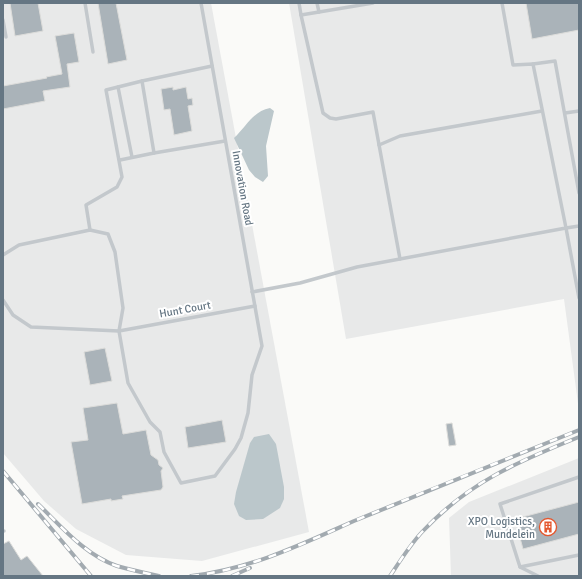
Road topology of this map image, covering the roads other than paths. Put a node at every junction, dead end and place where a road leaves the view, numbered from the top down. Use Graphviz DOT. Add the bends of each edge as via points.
graph roads {
  1 [pos="85,3"];
  2 [pos="201,3"];
  3 [pos="299,3"];
  4 [pos="317,3"];
  5 [pos="373,3"];
  6 [pos="502,3"];
  7 [pos="319,12"];
  8 [pos="301,15"];
  9 [pos="3,20"];
  10 [pos="6,37"];
  11 [pos="93,52"];
  12 [pos="533,64"];
  13 [pos="212,66"];
  14 [pos="142,81"];
  15 [pos="118,87"];
  16 [pos="542,111"];
  17 [pos="579,111"];
  18 [pos="565,113"];
  19 [pos="225,140"];
  20 [pos="379,145"];
  21 [pos="154,153"];
  22 [pos="132,157"];
  23 [pos="120,160"];
  24 [pos="578,182"];
  25 [pos="579,193"];
  26 [pos="579,226"];
  27 [pos="566,228"];
  28 [pos="90,230"];
  29 [pos="3,255"];
  30 [pos="400,260"];
  31 [pos="252,292"];
  32 [pos="579,298"];
  33 [pos="3,300"];
  34 [pos="255,306"];
  35 [pos="119,331"];
  36 [pos="579,477"];
  37 [pos="579,555"];
  38 [pos="520,567"];
  39 [pos="538,576"];
  1 -- 11 [label="lane"];
  2 -- 13 [label="lane, Innovation Road"];
  3 -- 8 [label="lane"];
  4 -- 7 [label="lane"];
  5 -- 7 [label="lane"];
  6 -- 12 [label="lane" via="513,65"];
  7 -- 8 [label="lane"];
  8 -- 20 [label="lane" via="323,113 336,119 373,112"];
  9 -- 10 [label="lane"];
  12 -- 16 [label="lane"];
  12 -- 18 [label="lane" via="556,61"];
  13 -- 14 [label="lane"];
  13 -- 19 [label="lane, Innovation Road"];
  14 -- 15 [label="lane"];
  14 -- 21 [label="lane"];
  15 -- 22 [label="lane"];
  15 -- 23 [label="lane" via="106,90"];
  16 -- 20 [label="lane" via="400,136"];
  16 -- 27 [label="lane"];
  17 -- 18 [label="lane"];
  18 -- 24 [label="lane"];
  19 -- 21 [label="lane"];
  19 -- 31 [label="lane, Innovation Road"];
  20 -- 30 [label="lane"];
  21 -- 22 [label="lane"];
  22 -- 23 [label="lane"];
  23 -- 28 [label="lane" via="122,177 117,187 86,205"];
  24 -- 25 [label="lane"];
  26 -- 27 [label="lane"];
  27 -- 30 [label="lane"];
  27 -- 32 [label="lane"];
  28 -- 29 [label="lane" via="19,245"];
  28 -- 35 [label="lane" via="108,234 115,252 124,308"];
  30 -- 31 [label="lane" via="357,267 300,283"];
  31 -- 34 [label="lane, Innovation Road"];
  33 -- 35 [label="lane, Hunt Court" via="12,315 31,327"];
  34 -- 35 [label="lane, Hunt Court"];
  34 -- 35 [label="lane, Innovation Road" via="262,346 252,375 248,413 241,438 215,476 181,483 164,452 160,432 150,422 128,383"];
  36 -- 38 [label="lane" via="500,504"];
  37 -- 38 [label="lane"];
  38 -- 39 [label="lane"];
}
